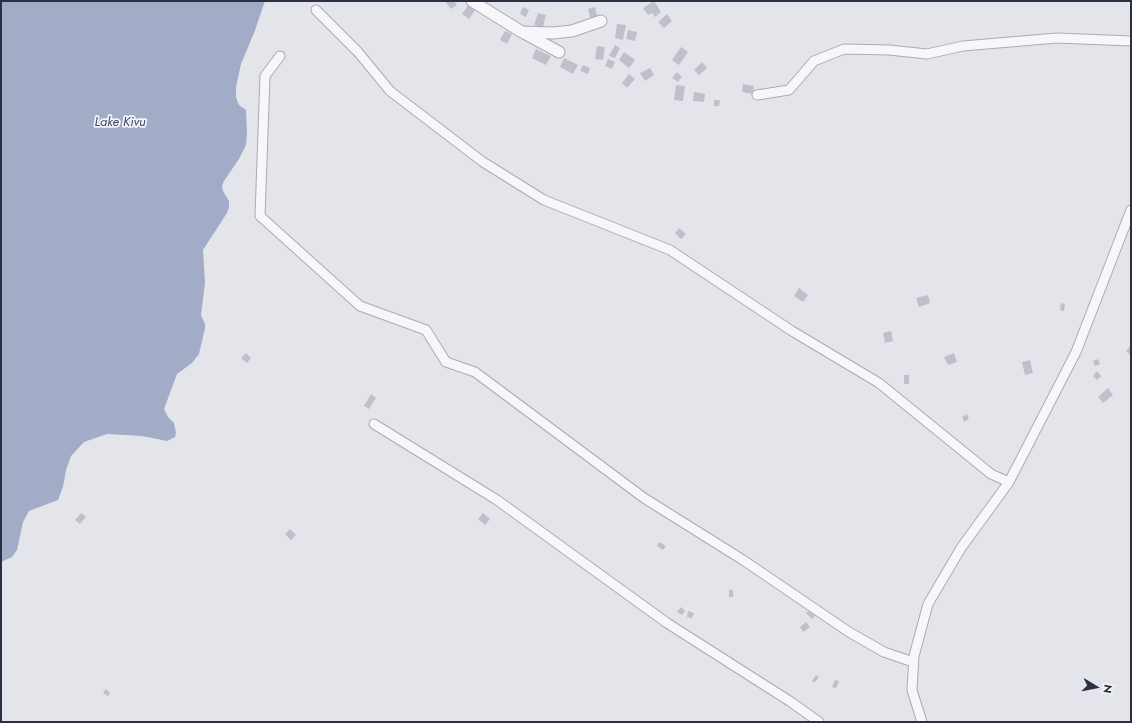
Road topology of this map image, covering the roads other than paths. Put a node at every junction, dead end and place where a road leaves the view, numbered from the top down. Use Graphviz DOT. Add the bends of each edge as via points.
graph roads {
  1 [pos="472,1"];
  2 [pos="316,10"];
  3 [pos="601,21"];
  4 [pos="522,32"];
  5 [pos="1131,40"];
  6 [pos="559,52"];
  7 [pos="280,56"];
  8 [pos="756,95"];
  9 [pos="1131,210"];
  10 [pos="374,424"];
  11 [pos="1009,482"];
  12 [pos="913,662"];
  13 [pos="819,722"];
  14 [pos="922,722"];
  1 -- 4 [label="street"];
  2 -- 11 [label="street" via="358,52 390,91 483,162 544,200 670,250 792,331 879,383 991,474"];
  3 -- 4 [label="street" via="572,31"];
  4 -- 6 [label="street"];
  5 -- 8 [label="street" via="1057,38 963,46 928,54 844,49 814,61 789,90"];
  7 -- 12 [label="street" via="265,76 260,216 360,306 426,330 446,362 475,372 644,498 743,560 849,632 884,652"];
  9 -- 11 [label="street" via="1076,352"];
  10 -- 13 [label="street" via="497,500 667,623"];
  11 -- 12 [label="street" via="961,548 928,604"];
  12 -- 14 [label="street" via="912,690"];
}
